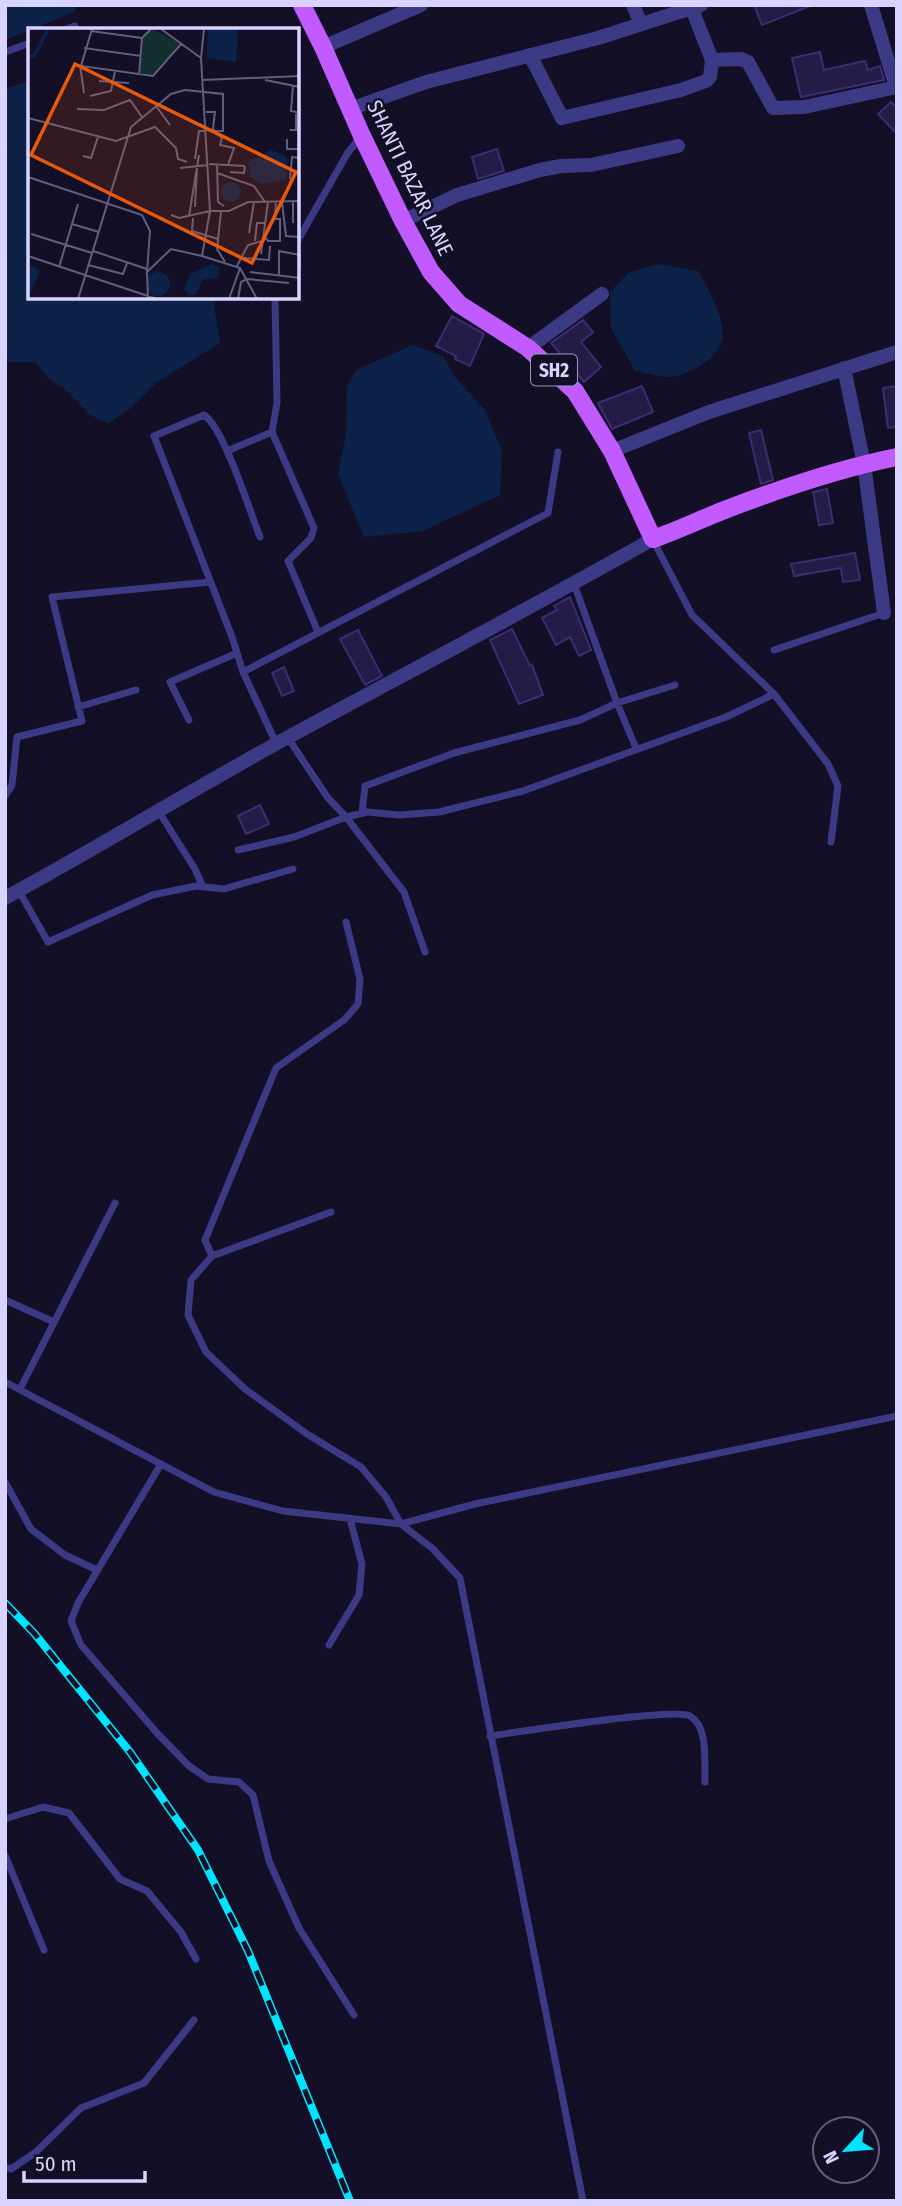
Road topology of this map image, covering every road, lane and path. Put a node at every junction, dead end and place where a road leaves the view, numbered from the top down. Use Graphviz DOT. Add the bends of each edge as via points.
graph roads {
  1 [pos="302,5"];
  2 [pos="421,5"];
  3 [pos="634,5"];
  4 [pos="872,5"];
  5 [pos="696,7"];
  6 [pos="641,24"];
  7 [pos="75,26"];
  8 [pos="70,28"];
  9 [pos="28,44"];
  10 [pos="323,47"];
  11 [pos="5,52"];
  12 [pos="530,55"];
  13 [pos="712,60"];
  14 [pos="896,87"];
  15 [pos="350,108"];
  16 [pos="362,136"];
  17 [pos="678,146"];
  18 [pos="402,221"];
  19 [pos="299,238"];
  20 [pos="602,294"];
  21 [pos="275,299"];
  22 [pos="528,348"];
  23 [pos="897,352"];
  24 [pos="844,368"];
  25 [pos="272,432"];
  26 [pos="612,451"];
  27 [pos="227,452"];
  28 [pos="558,452"];
  29 [pos="897,457"];
  30 [pos="864,464"];
  31 [pos="260,537"];
  32 [pos="653,539"];
  33 [pos="210,582"];
  34 [pos="573,583"];
  35 [pos="884,613"];
  36 [pos="318,632"];
  37 [pos="774,650"];
  38 [pos="237,653"];
  39 [pos="243,672"];
  40 [pos="676,685"];
  41 [pos="136,690"];
  42 [pos="774,694"];
  43 [pos="617,703"];
  44 [pos="78,707"];
  45 [pos="189,720"];
  46 [pos="282,741"];
  47 [pos="636,748"];
  48 [pos="5,796"];
  49 [pos="159,812"];
  50 [pos="362,813"];
  51 [pos="346,817"];
  52 [pos="831,842"];
  53 [pos="238,850"];
  54 [pos="293,869"];
  55 [pos="203,887"];
  56 [pos="10,892"];
  57 [pos="346,922"];
  58 [pos="425,952"];
  59 [pos="115,1203"];
  60 [pos="331,1212"];
  61 [pos="212,1256"];
  62 [pos="5,1300"];
  63 [pos="54,1322"];
  64 [pos="5,1382"];
  65 [pos="20,1389"];
  66 [pos="897,1416"];
  67 [pos="161,1464"];
  68 [pos="5,1482"];
  69 [pos="350,1519"];
  70 [pos="401,1524"];
  71 [pos="97,1570"];
  72 [pos="329,1645"];
  73 [pos="490,1735"];
  74 [pos="705,1782"];
  75 [pos="5,1819"];
  76 [pos="5,1855"];
  77 [pos="44,1950"];
  78 [pos="196,1959"];
  79 [pos="354,2015"];
  80 [pos="194,2020"];
  81 [pos="5,2167"];
  82 [pos="583,2201"];
  1 -- 10 [label="main road, SHANTI BAZAR LANE / SH2"];
  2 -- 10 [label="street"];
  3 -- 6 [label="street"];
  4 -- 14 [label="street"];
  5 -- 6 [label="street"];
  5 -- 13 [label="street"];
  6 -- 12 [label="street"];
  7 -- 8 [label="lane"];
  9 -- 11 [label="lane"];
  10 -- 15 [label="main road, SHANTI BAZAR LANE / SH2"];
  12 -- 13 [label="street" via="562,118 706,81"];
  12 -- 15 [label="street"];
  13 -- 14 [label="street" via="748,62 773,108 804,107"];
  15 -- 16 [label="main road, SHANTI BAZAR LANE / SH2"];
  16 -- 18 [label="main road, SHANTI BAZAR LANE / SH2"];
  16 -- 19 [label="lane"];
  17 -- 18 [label="street" via="591,165 540,170 457,195"];
  18 -- 22 [label="main road, SHANTI BAZAR LANE / SH2" via="431,272 459,304"];
  20 -- 22 [label="street"];
  21 -- 25 [label="lane"];
  22 -- 26 [label="main road, SHANTI BAZAR LANE / SH2" via="575,391"];
  23 -- 24 [label="street"];
  24 -- 26 [label="street" via="709,412"];
  24 -- 30 [label="street"];
  25 -- 27 [label="lane"];
  25 -- 36 [label="lane" via="314,525 314,534 288,561"];
  26 -- 32 [label="main road, SHANTI BAZAR LANE / SH2"];
  27 -- 31 [label="lane"];
  27 -- 33 [label="lane" via="211,419 204,415 154,436"];
  28 -- 36 [label="lane" via="548,513"];
  29 -- 30 [label="main road"];
  30 -- 32 [label="main road" via="761,496"];
  30 -- 35 [label="street"];
  32 -- 34 [label="street"];
  32 -- 42 [label="lane" via="692,615"];
  33 -- 38 [label="lane"];
  33 -- 44 [label="lane" via="52,597"];
  34 -- 43 [label="lane"];
  34 -- 46 [label="street"];
  35 -- 37 [label="lane"];
  36 -- 39 [label="lane"];
  38 -- 39 [label="lane"];
  38 -- 45 [label="lane" via="170,682"];
  39 -- 46 [label="lane"];
  40 -- 43 [label="lane"];
  41 -- 44 [label="lane"];
  42 -- 47 [label="lane" via="726,717"];
  42 -- 52 [label="lane" via="828,764 838,786"];
  43 -- 47 [label="lane"];
  43 -- 50 [label="lane" via="580,720 454,753 365,786"];
  44 -- 48 [label="lane" via="82,721 17,737 12,785"];
  46 -- 49 [label="street"];
  46 -- 51 [label="lane"];
  47 -- 50 [label="lane" via="523,791 439,812"];
  49 -- 55 [label="lane"];
  49 -- 56 [label="street"];
  50 -- 51 [label="lane"];
  51 -- 53 [label="lane" via="294,837"];
  51 -- 58 [label="lane" via="404,892"];
  54 -- 55 [label="lane" via="224,889"];
  55 -- 56 [label="lane" via="152,895 48,942"];
  57 -- 61 [label="lane" via="360,979 358,1004 344,1020 276,1068 205,1240"];
  59 -- 63 [label="lane"];
  60 -- 61 [label="lane"];
  61 -- 70 [label="lane" via="191,1280 188,1315 206,1352 245,1389 361,1467"];
  62 -- 63 [label="lane"];
  63 -- 65 [label="lane"];
  64 -- 65 [label="lane"];
  65 -- 67 [label="lane"];
  66 -- 70 [label="lane" via="475,1504"];
  67 -- 69 [label="lane" via="214,1492 283,1511"];
  67 -- 71 [label="lane"];
  68 -- 71 [label="lane" via="32,1530 65,1555"];
  69 -- 70 [label="lane"];
  69 -- 72 [label="lane" via="362,1564 359,1595"];
  70 -- 73 [label="lane" via="460,1578"];
  71 -- 79 [label="lane" via="71,1621 81,1646 188,1766 208,1779 239,1782 253,1795 269,1861 299,1928"];
  73 -- 74 [label="lane" via="678,1713 699,1725"];
  73 -- 82 [label="lane"];
  75 -- 78 [label="lane" via="43,1807 69,1813 120,1879 147,1891 181,1932"];
  76 -- 77 [label="lane"];
  80 -- 81 [label="lane" via="144,2083 81,2108 36,2152 11,2169"];
}
